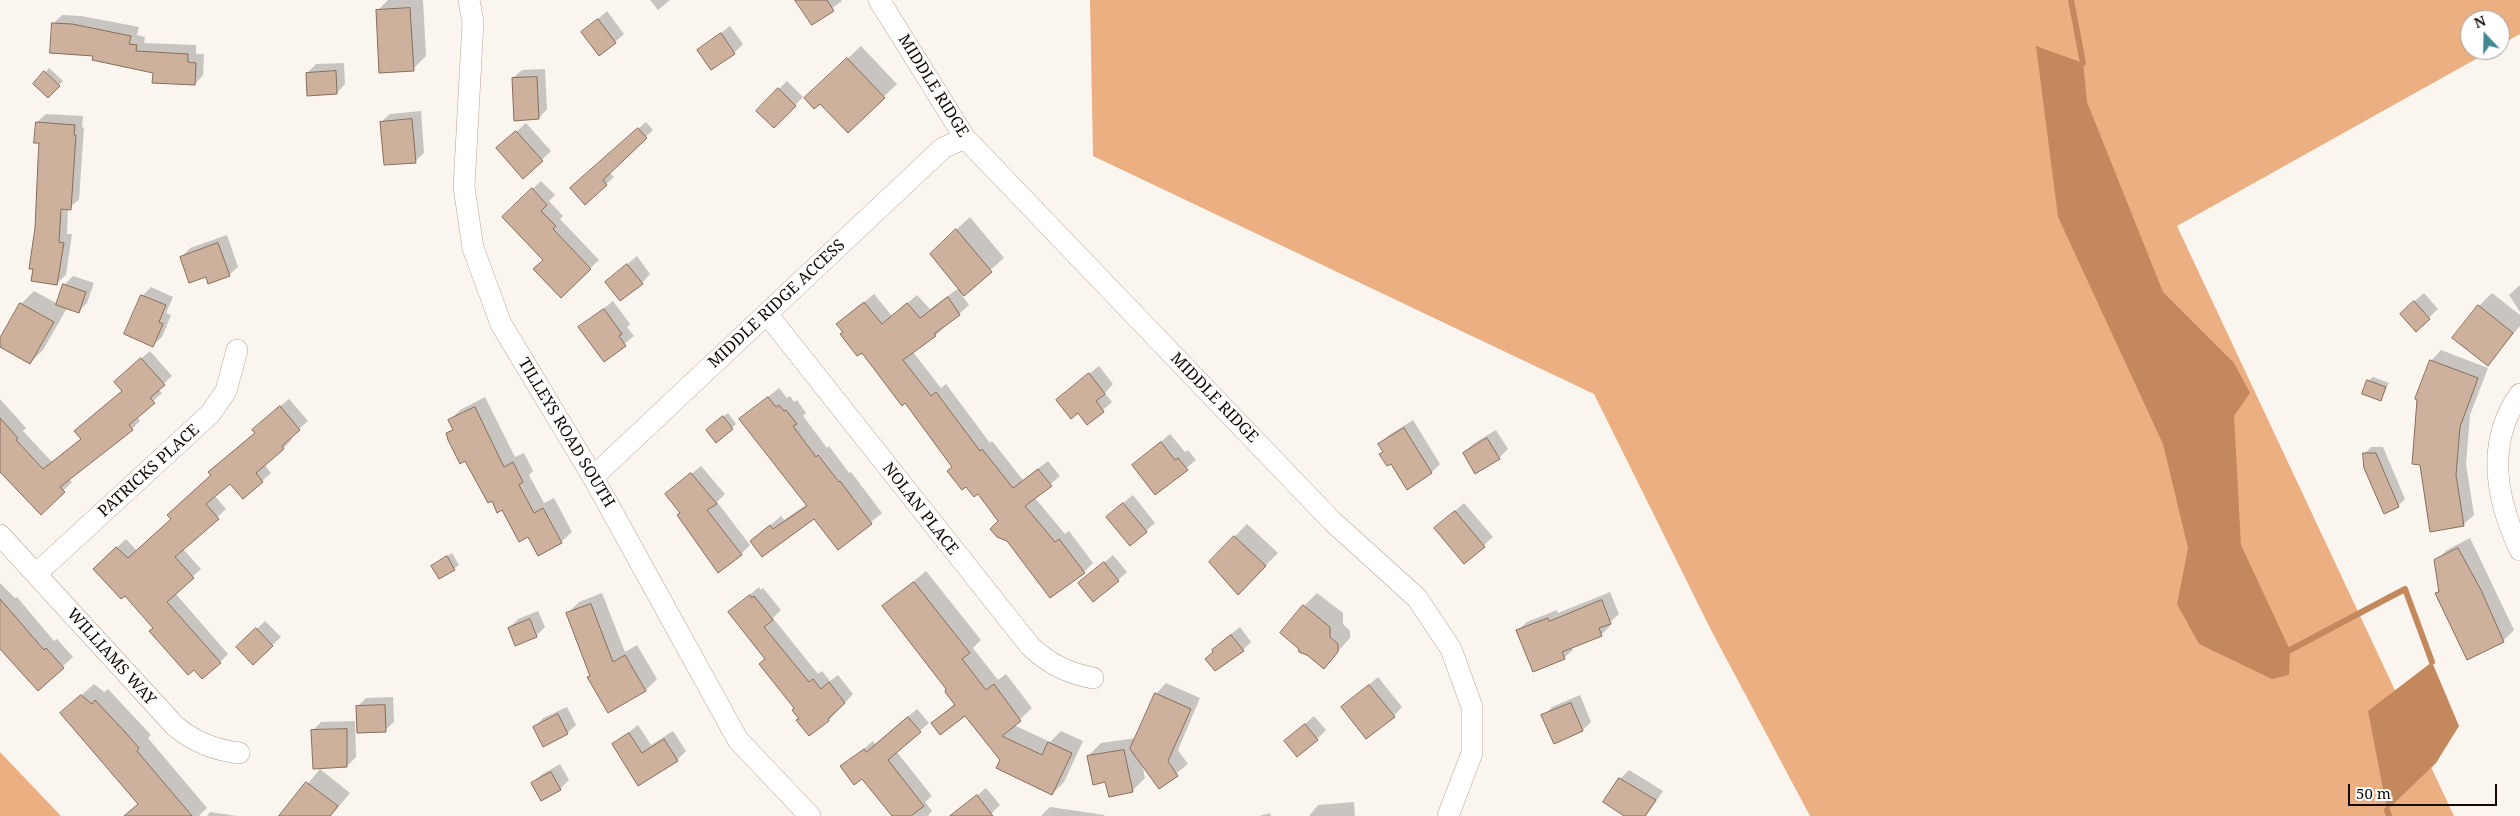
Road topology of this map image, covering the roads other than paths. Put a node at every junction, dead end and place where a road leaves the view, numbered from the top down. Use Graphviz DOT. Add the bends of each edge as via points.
graph roads {
  1 [pos="469,0"];
  2 [pos="879,0"];
  3 [pos="964,138"];
  4 [pos="767,314"];
  5 [pos="237,350"];
  6 [pos="2520,394"];
  7 [pos="594,476"];
  8 [pos="0,535"];
  9 [pos="2520,550"];
  10 [pos="36,574"];
  11 [pos="1093,678"];
  12 [pos="239,753"];
  13 [pos="810,816"];
  14 [pos="1448,816"];
  1 -- 7 [label="street, TILLEYS ROAD SOUTH" via="473,22 464,187 473,248 501,324"];
  2 -- 3 [label="street, MIDDLE RIDGE"];
  3 -- 4 [label="street, MIDDLE RIDGE ACCESS" via="942,148"];
  3 -- 14 [label="street, MIDDLE RIDGE" via="1332,521 1417,598 1450,649 1472,707 1472,753"];
  4 -- 7 [label="street, MIDDLE RIDGE ACCESS"];
  4 -- 11 [label="street, NOLAN PLACE" via="1030,646 1050,663"];
  5 -- 10 [label="street, PATRICKS PLACE" via="229,384 210,414"];
  6 -- 9 [label="street" via="2500,442 2497,476 2502,503"];
  7 -- 13 [label="street, TILLEYS ROAD SOUTH" via="738,740"];
  8 -- 10 [label="street, WILLIAMS WAY"];
  10 -- 12 [label="street, WILLIAMS WAY" via="175,726 212,748"];
}
